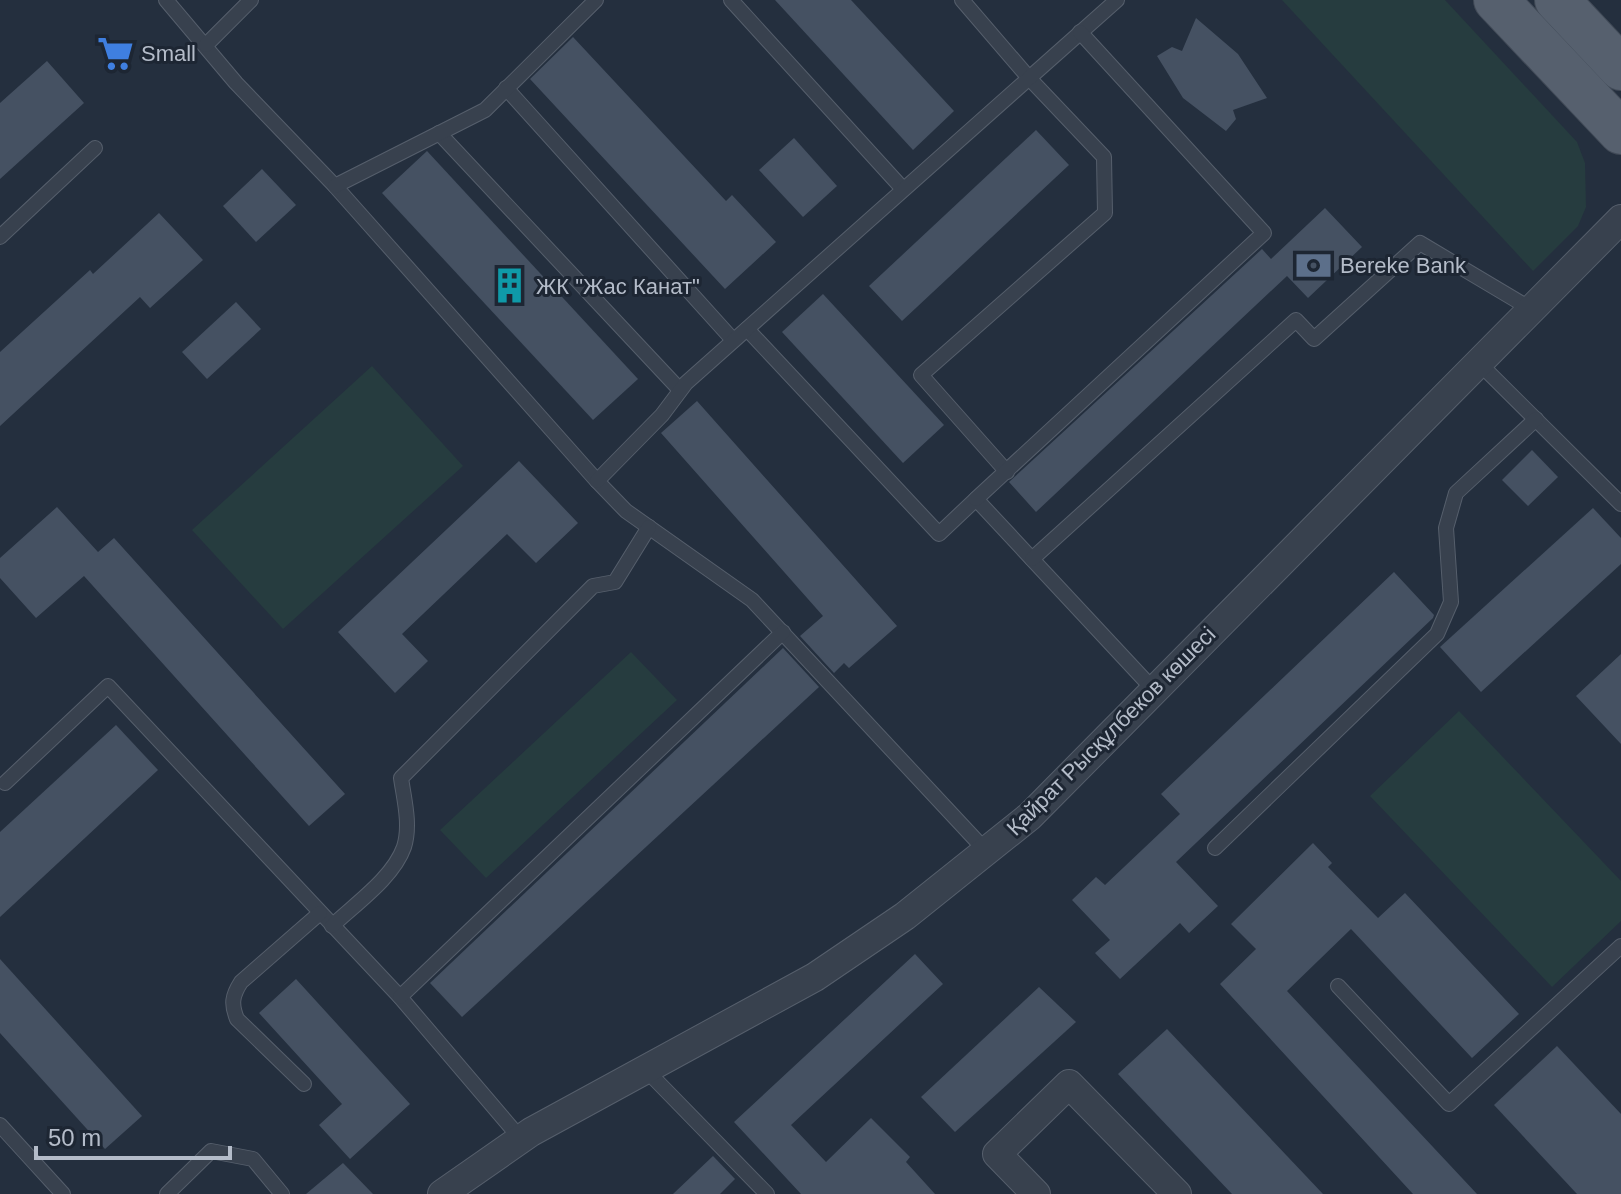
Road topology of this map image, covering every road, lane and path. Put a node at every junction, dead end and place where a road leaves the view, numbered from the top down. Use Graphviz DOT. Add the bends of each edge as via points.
graph roads {
  1 [pos="166,0"];
  2 [pos="251,0"];
  3 [pos="596,0"];
  4 [pos="731,0"];
  5 [pos="962,0"];
  6 [pos="1117,0"];
  7 [pos="1496,0"];
  8 [pos="1557,0"];
  9 [pos="1080,32"];
  10 [pos="206,45"];
  11 [pos="1621,68"];
  12 [pos="1029,78"];
  13 [pos="506,88"];
  14 [pos="1621,132"];
  15 [pos="439,133"];
  16 [pos="95,148"];
  17 [pos="335,186"];
  18 [pos="903,189"];
  19 [pos="1621,219"];
  20 [pos="0,237"];
  21 [pos="1531,309"];
  22 [pos="747,329"];
  23 [pos="733,340"];
  24 [pos="1478,362"];
  25 [pos="680,390"];
  26 [pos="1536,419"];
  27 [pos="1007,472"];
  28 [pos="597,481"];
  29 [pos="976,499"];
  30 [pos="1621,504"];
  31 [pos="649,527"];
  32 [pos="1032,559"];
  33 [pos="783,632"];
  34 [pos="1153,689"];
  35 [pos="2,783"];
  36 [pos="1215,848"];
  37 [pos="987,852"];
  38 [pos="320,913"];
  39 [pos="332,926"];
  40 [pos="1621,946"];
  41 [pos="1338,986"];
  42 [pos="400,997"];
  43 [pos="647,1071"];
  44 [pos="304,1084"];
  45 [pos="2,1130"];
  46 [pos="521,1139"];
  47 [pos="1148,1182"];
  48 [pos="63,1194"];
  49 [pos="167,1194"];
  50 [pos="282,1194"];
  51 [pos="442,1194"];
  52 [pos="767,1194"];
  53 [pos="1036,1194"];
  54 [pos="1177,1194"];
  1 -- 10 [label="lane"];
  2 -- 10 [label="lane"];
  3 -- 13 [label="lane"];
  4 -- 18 [label="lane"];
  5 -- 12 [label="lane"];
  6 -- 9 [label="lane"];
  7 -- 14 [label="main road"];
  8 -- 11 [label="main road"];
  9 -- 12 [label="lane"];
  9 -- 27 [label="lane" via="1264,233"];
  10 -- 17 [label="lane"];
  12 -- 18 [label="lane"];
  12 -- 27 [label="lane" via="1104,157 1105,213 921,375"];
  13 -- 15 [label="lane" via="485,110"];
  13 -- 23 [label="lane"];
  15 -- 17 [label="lane"];
  15 -- 25 [label="lane"];
  16 -- 20 [label="lane"];
  17 -- 28 [label="lane"];
  18 -- 22 [label="lane"];
  19 -- 21 [label="street, Қайрат Рысқұлбеков көшесі"];
  21 -- 24 [label="street, Қайрат Рысқұлбеков көшесі"];
  21 -- 32 [label="lane" via="1420,243 1314,339 1296,320"];
  22 -- 23 [label="lane"];
  22 -- 29 [label="lane" via="939,534"];
  23 -- 25 [label="lane"];
  24 -- 26 [label="lane"];
  24 -- 34 [label="street, Қайрат Рысқұлбеков көшесі"];
  25 -- 28 [label="lane"];
  26 -- 30 [label="lane"];
  26 -- 36 [label="lane" via="1456,493 1446,528 1451,602 1437,634"];
  27 -- 29 [label="lane"];
  28 -- 31 [label="lane"];
  29 -- 32 [label="lane"];
  31 -- 33 [label="lane" via="752,600"];
  31 -- 39 [label="lane" via="615,582 593,586 401,778 407,816 404,847 387,873"];
  32 -- 34 [label="lane"];
  33 -- 37 [label="lane"];
  33 -- 42 [label="lane"];
  34 -- 37 [label="street, Қайрат Рысқұлбеков көшесі" via="1030,816"];
  35 -- 38 [label="lane" via="108,686"];
  37 -- 43 [label="street, Қайрат Рысқұлбеков көшесі" via="815,977"];
  38 -- 39 [label="lane"];
  38 -- 44 [label="lane" via="233,993 237,1019"];
  39 -- 42 [label="lane"];
  40 -- 41 [label="lane" via="1449,1104"];
  42 -- 46 [label="lane"];
  43 -- 46 [label="street, Қайрат Рысқұлбеков көшесі"];
  43 -- 52 [label="lane"];
  45 -- 48 [label="lane"];
  46 -- 51 [label="street, Қайрат Рысқұлбеков көшесі"];
  47 -- 53 [label="street" via="1069,1084 997,1154"];
  47 -- 54 [label="street"];
  49 -- 50 [label="lane" via="211,1151 253,1159"];
}
